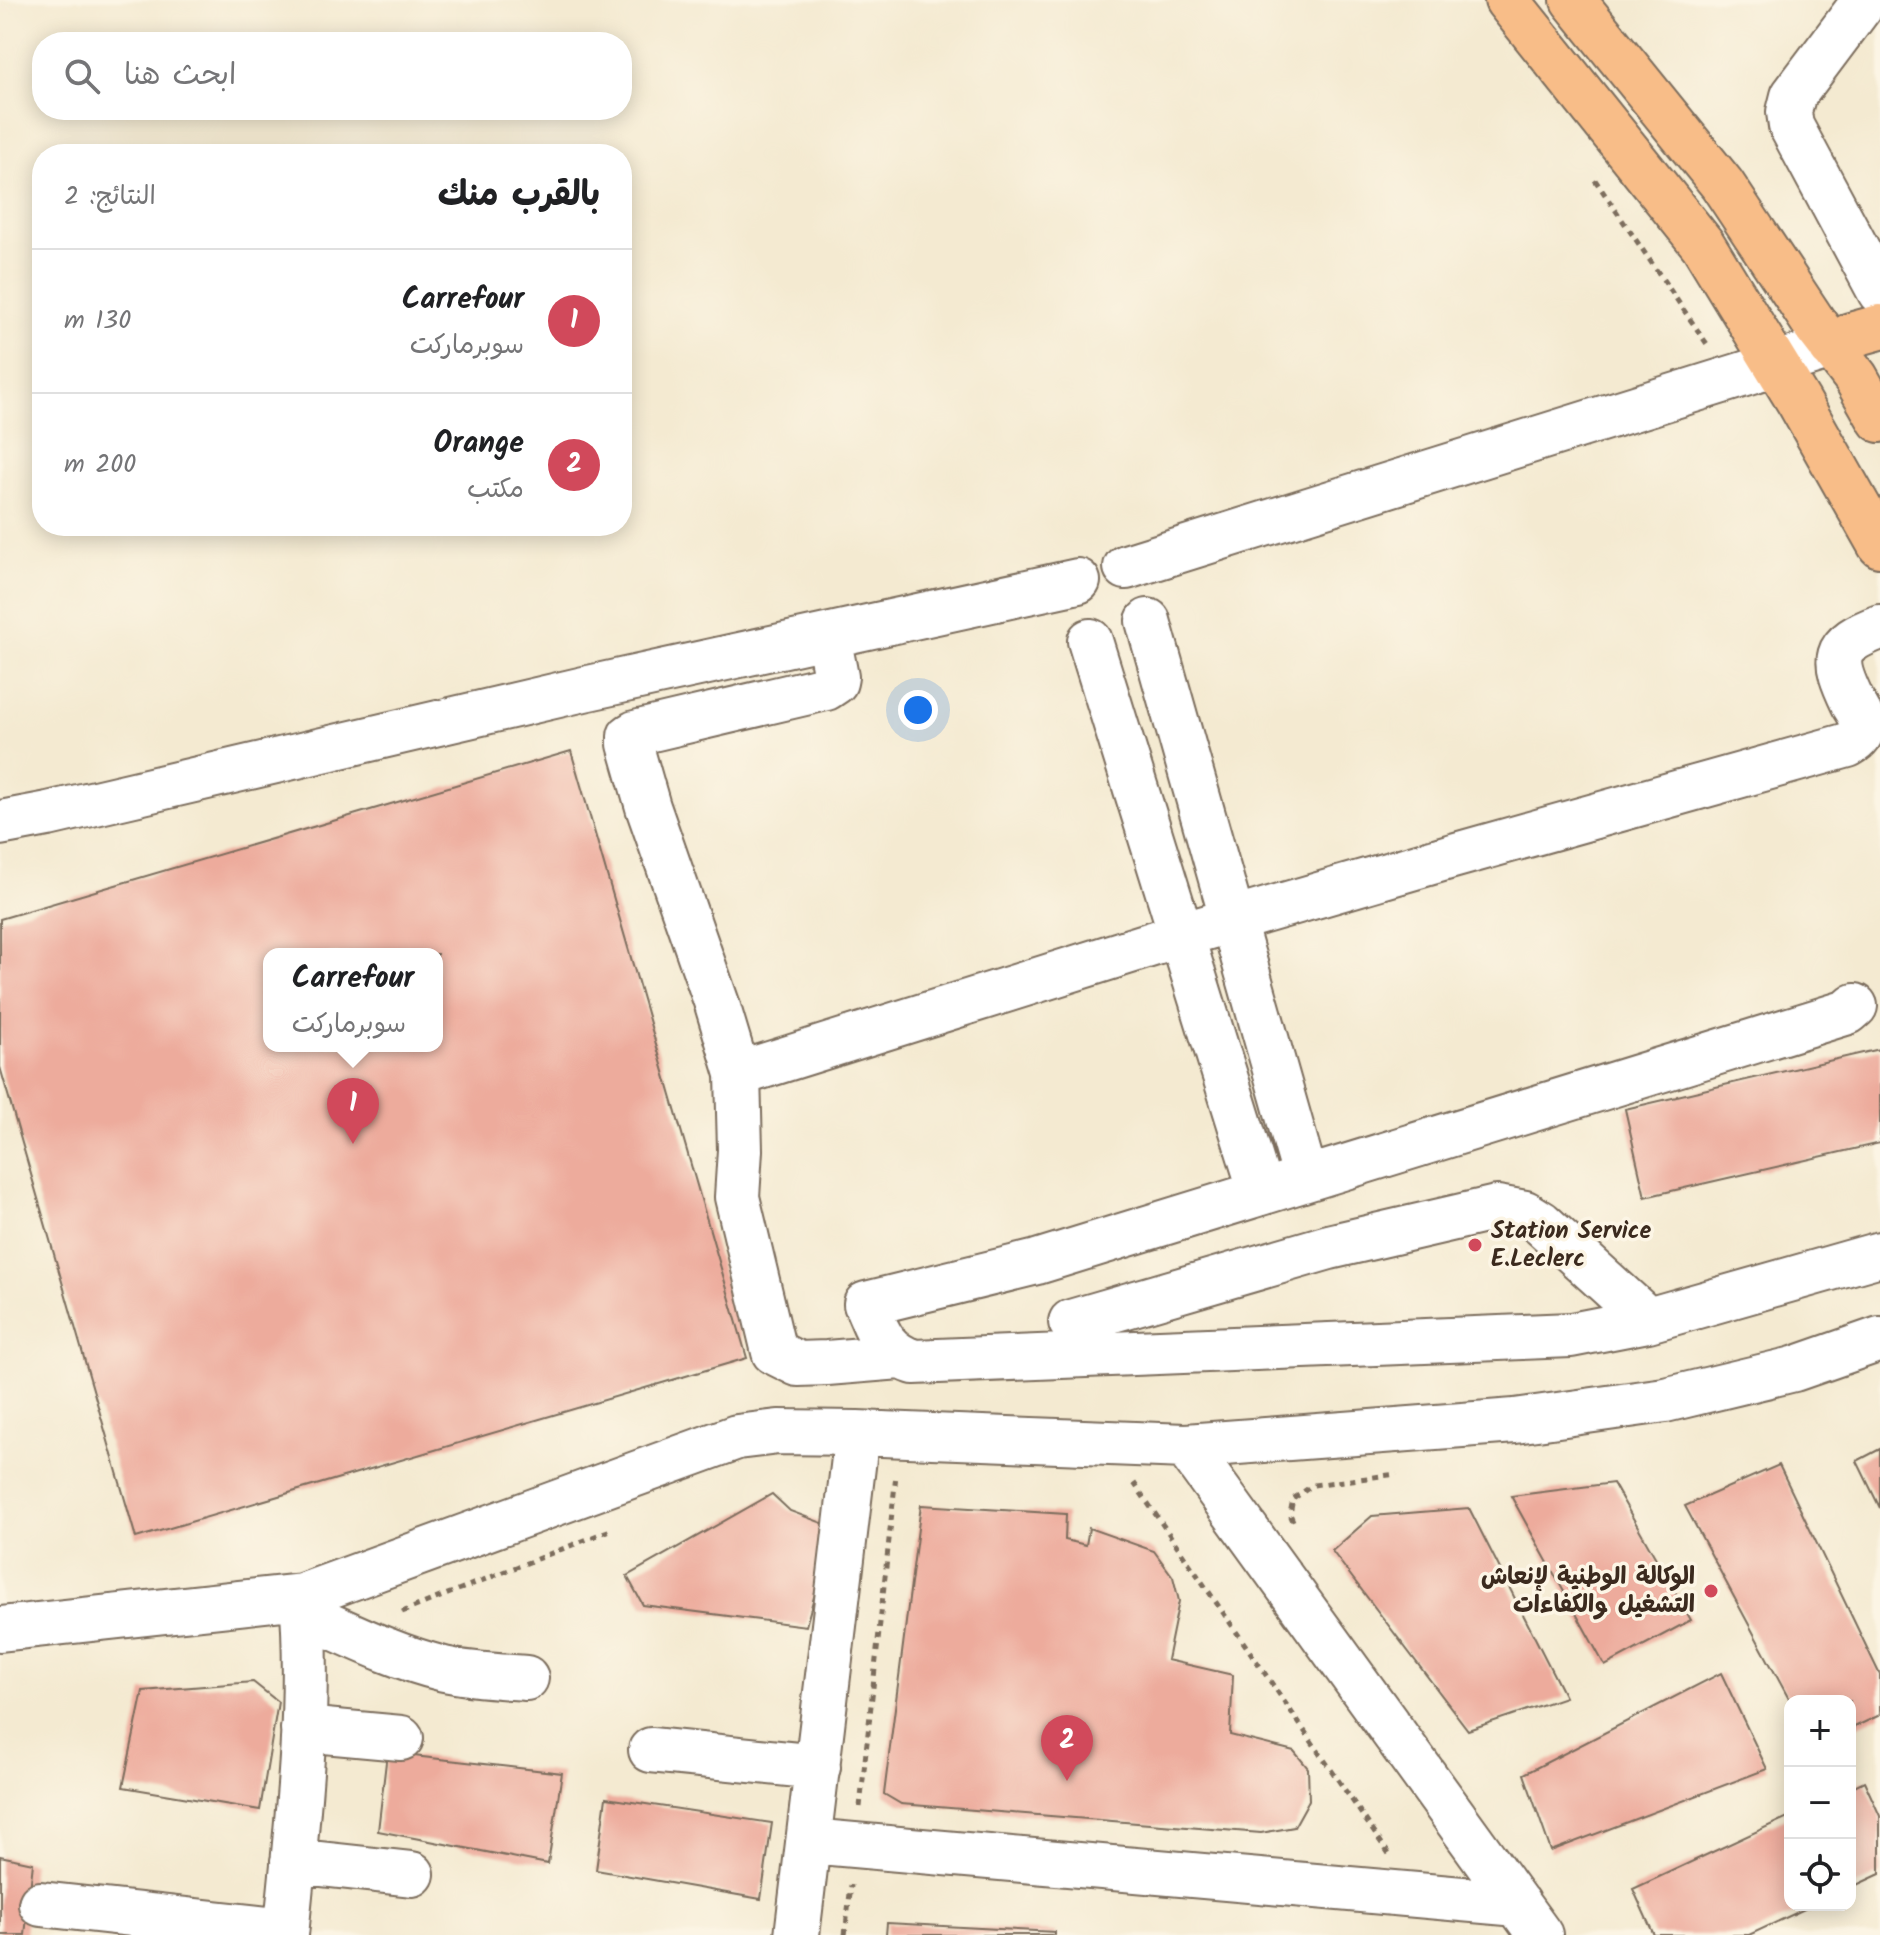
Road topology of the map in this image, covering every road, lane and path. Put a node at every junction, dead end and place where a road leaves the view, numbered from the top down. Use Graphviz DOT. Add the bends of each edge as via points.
graph roads {
  1 [pos="1507,0"];
  2 [pos="1573,0"];
  3 [pos="1865,0"];
  4 [pos="1591,174"];
  5 [pos="1880,292"];
  6 [pos="1880,327"];
  7 [pos="1708,345"];
  8 [pos="1831,347"];
  9 [pos="1775,365"];
  10 [pos="1880,420"];
  11 [pos="1880,545"];
  12 [pos="1126,567"];
  13 [pos="1078,581"];
  14 [pos="1148,621"];
  15 [pos="1880,627"];
  16 [pos="828,636"];
  17 [pos="1090,641"];
  18 [pos="0,823"];
  19 [pos="1232,920"];
  20 [pos="1181,935"];
  21 [pos="1855,1006"];
  22 [pos="738,1074"];
  23 [pos="1306,1179"];
  24 [pos="1261,1192"];
  25 [pos="1880,1254"];
  26 [pos="1037,1262"];
  27 [pos="1648,1320"];
  28 [pos="1075,1339"];
  29 [pos="1880,1339"];
  30 [pos="900,1357"];
  31 [pos="857,1433"];
  32 [pos="901,1435"];
  33 [pos="1106,1443"];
  34 [pos="1186,1446"];
  35 [pos="1397,1474"];
  36 [pos="1293,1499"];
  37 [pos="613,1529"];
  38 [pos="303,1605"];
  39 [pos="0,1629"];
  40 [pos="362,1640"];
  41 [pos="526,1678"];
  42 [pos="303,1729"];
  43 [pos="401,1738"];
  44 [pos="651,1750"];
  45 [pos="818,1767"];
  46 [pos="809,1841"];
  47 [pos="856,1845"];
  48 [pos="293,1861"];
  49 [pos="412,1874"];
  50 [pos="1417,1895"];
  51 [pos="41,1904"];
  52 [pos="1529,1920"];
  53 [pos="286,1933"];
  54 [pos="797,1935"];
  55 [pos="845,1935"];
  1 -- 9 [label="main road" via="1703,245"];
  2 -- 8 [label="main road" via="1722,184"];
  3 -- 5 [label="street" via="1793,96 1789,112 1791,126"];
  4 -- 7 [label="path"];
  6 -- 8 [label="main road"];
  8 -- 9 [label="street"];
  8 -- 10 [label="main road"];
  9 -- 11 [label="main road"];
  9 -- 12 [label="street"];
  12 -- 13 [label="street" via="1100,566"];
  12 -- 14 [label="street" via="1148,590"];
  13 -- 16 [label="street"];
  13 -- 17 [label="street" via="1070,614"];
  14 -- 17 [label="street" via="1124,644"];
  14 -- 19 [label="street"];
  15 -- 19 [label="street" via="1844,646 1838,663 1862,720 1863,729 1848,745"];
  16 -- 18 [label="street"];
  16 -- 22 [label="street" via="836,677 826,688 630,736 648,807"];
  17 -- 20 [label="street"];
  19 -- 20 [label="street"];
  19 -- 23 [label="street"];
  20 -- 22 [label="street"];
  20 -- 24 [label="street"];
  21 -- 23 [label="street"];
  22 -- 30 [label="street" via="737,1197 774,1352 798,1364"];
  23 -- 24 [label="street"];
  24 -- 26 [label="street"];
  25 -- 27 [label="street"];
  26 -- 28 [label="street"];
  26 -- 30 [label="street" via="866,1304 881,1339"];
  27 -- 28 [label="street" via="1571,1335"];
  27 -- 28 [label="street" via="1541,1223 1525,1213 1497,1208 1329,1247"];
  28 -- 30 [label="street" via="914,1362"];
  29 -- 34 [label="street" via="1794,1369 1665,1400 1515,1421"];
  31 -- 32 [label="street"];
  31 -- 38 [label="street" via="737,1437"];
  31 -- 45 [label="street"];
  32 -- 33 [label="street"];
  32 -- 47 [label="path"];
  33 -- 34 [label="street"];
  33 -- 50 [label="path"];
  34 -- 52 [label="street"];
  35 -- 36 [label="path" via="1313,1485"];
  37 -- 40 [label="path" via="392,1616"];
  38 -- 39 [label="street"];
  38 -- 40 [label="street"];
  38 -- 42 [label="street"];
  40 -- 41 [label="street" via="445,1669"];
  42 -- 43 [label="street"];
  42 -- 48 [label="street"];
  44 -- 45 [label="street"];
  45 -- 46 [label="street"];
  46 -- 47 [label="street"];
  46 -- 54 [label="street"];
  47 -- 50 [label="street"];
  47 -- 55 [label="path"];
  48 -- 49 [label="street"];
  48 -- 53 [label="street"];
  50 -- 52 [label="street"];
  51 -- 53 [label="street"];
}
